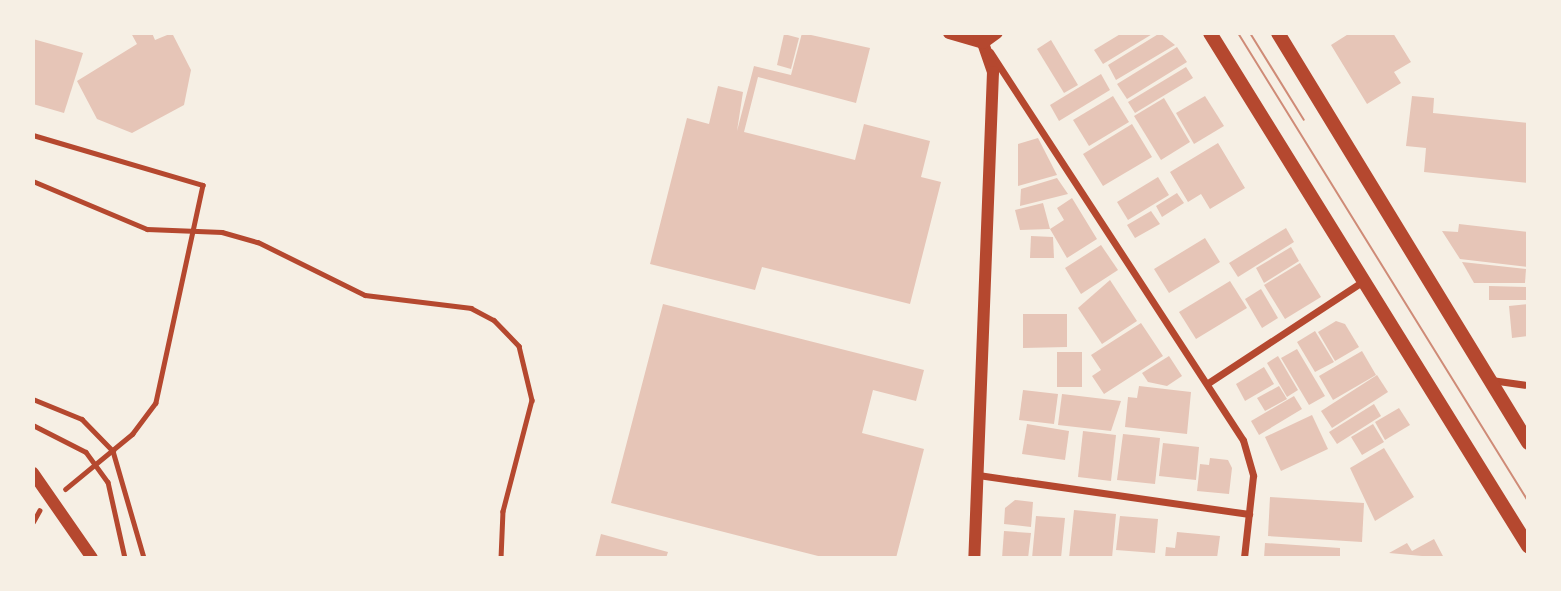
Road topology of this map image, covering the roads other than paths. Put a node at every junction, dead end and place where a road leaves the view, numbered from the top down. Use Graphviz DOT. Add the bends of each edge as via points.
graph roads {
  1 [pos="949,33"];
  2 [pos="998,33"];
  3 [pos="1210,33"];
  4 [pos="1278,33"];
  5 [pos="980,38"];
  6 [pos="1362,282"];
  7 [pos="1490,380"];
  8 [pos="1208,383"];
  9 [pos="1528,385"];
  10 [pos="1528,443"];
  11 [pos="33,473"];
  12 [pos="978,475"];
  13 [pos="1249,514"];
  14 [pos="1528,546"];
  15 [pos="92,558"];
  16 [pos="974,558"];
  17 [pos="1244,558"];
  1 -- 5 [label="street"];
  2 -- 5 [label="street"];
  3 -- 6 [label="main road"];
  4 -- 7 [label="main road"];
  5 -- 8 [label="street" via="1014,80"];
  5 -- 12 [label="street" via="993,72 994,114"];
  6 -- 8 [label="street"];
  6 -- 14 [label="main road"];
  7 -- 9 [label="street"];
  7 -- 10 [label="main road"];
  8 -- 13 [label="street" via="1243,440 1253,476"];
  11 -- 15 [label="street"];
  12 -- 13 [label="street"];
  12 -- 16 [label="street"];
  13 -- 17 [label="street"];
}
